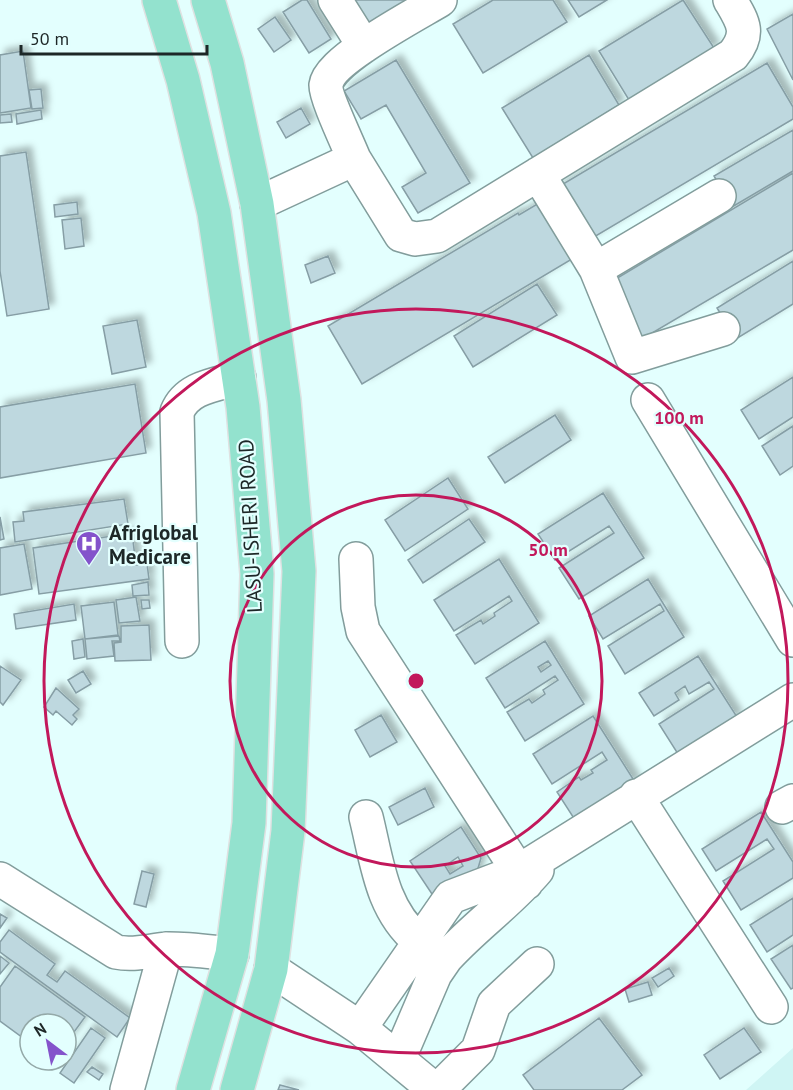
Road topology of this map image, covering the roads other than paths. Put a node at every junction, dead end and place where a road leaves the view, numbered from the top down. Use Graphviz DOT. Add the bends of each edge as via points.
graph roads {
  1 [pos="159,0"];
  2 [pos="208,0"];
  3 [pos="334,0"];
  4 [pos="440,0"];
  5 [pos="730,0"];
  6 [pos="364,46"];
  7 [pos="354,159"];
  8 [pos="538,174"];
  9 [pos="719,196"];
  10 [pos="258,204"];
  11 [pos="596,269"];
  12 [pos="723,329"];
  13 [pos="239,378"];
  14 [pos="648,400"];
  15 [pos="356,559"];
  16 [pos="793,640"];
  17 [pos="182,641"];
  18 [pos="793,700"];
  19 [pos="636,796"];
  20 [pos="366,817"];
  21 [pos="523,877"];
  22 [pos="0,879"];
  23 [pos="166,950"];
  24 [pos="433,950"];
  25 [pos="232,954"];
  26 [pos="537,963"];
  27 [pos="271,969"];
  28 [pos="771,1006"];
  29 [pos="360,1028"];
  30 [pos="399,1058"];
  31 [pos="127,1090"];
  32 [pos="193,1090"];
  33 [pos="237,1090"];
  34 [pos="436,1090"];
  1 -- 13 [label="main road, LASU-ISHERI ROAD" via="183,80 214,213"];
  2 -- 10 [label="main road, LASU-ISHERI ROAD" via="227,63"];
  3 -- 6 [label="street"];
  4 -- 6 [label="street"];
  5 -- 8 [label="street" via="743,23 743,43 732,55"];
  6 -- 7 [label="street" via="330,73 326,87"];
  7 -- 8 [label="street" via="401,235 415,239 437,236"];
  7 -- 10 [label="street"];
  8 -- 11 [label="street"];
  9 -- 11 [label="street"];
  10 -- 27 [label="main road, LASU-ISHERI ROAD" via="284,400 299,571 288,831"];
  11 -- 12 [label="street" via="632,357"];
  13 -- 17 [label="street" via="192,392 182,400 177,412"];
  13 -- 25 [label="main road, LASU-ISHERI ROAD" via="257,574 249,823"];
  14 -- 16 [label="street"];
  15 -- 21 [label="street" via="363,631"];
  18 -- 19 [label="street"];
  19 -- 21 [label="street" via="558,845"];
  19 -- 28 [label="street"];
  20 -- 24 [label="street" via="387,900 399,920"];
  21 -- 24 [label="street" via="451,897"];
  22 -- 23 [label="street" via="116,952 132,955"];
  23 -- 25 [label="street"];
  23 -- 31 [label="street"];
  24 -- 29 [label="street"];
  24 -- 30 [label="street" via="435,974"];
  25 -- 32 [label="main road, LASU-ISHERI ROAD"];
  26 -- 34 [label="street" via="494,1004 478,1050"];
  27 -- 29 [label="street"];
  27 -- 33 [label="main road, LASU-ISHERI ROAD"];
  29 -- 30 [label="street"];
  30 -- 34 [label="street"];
}
